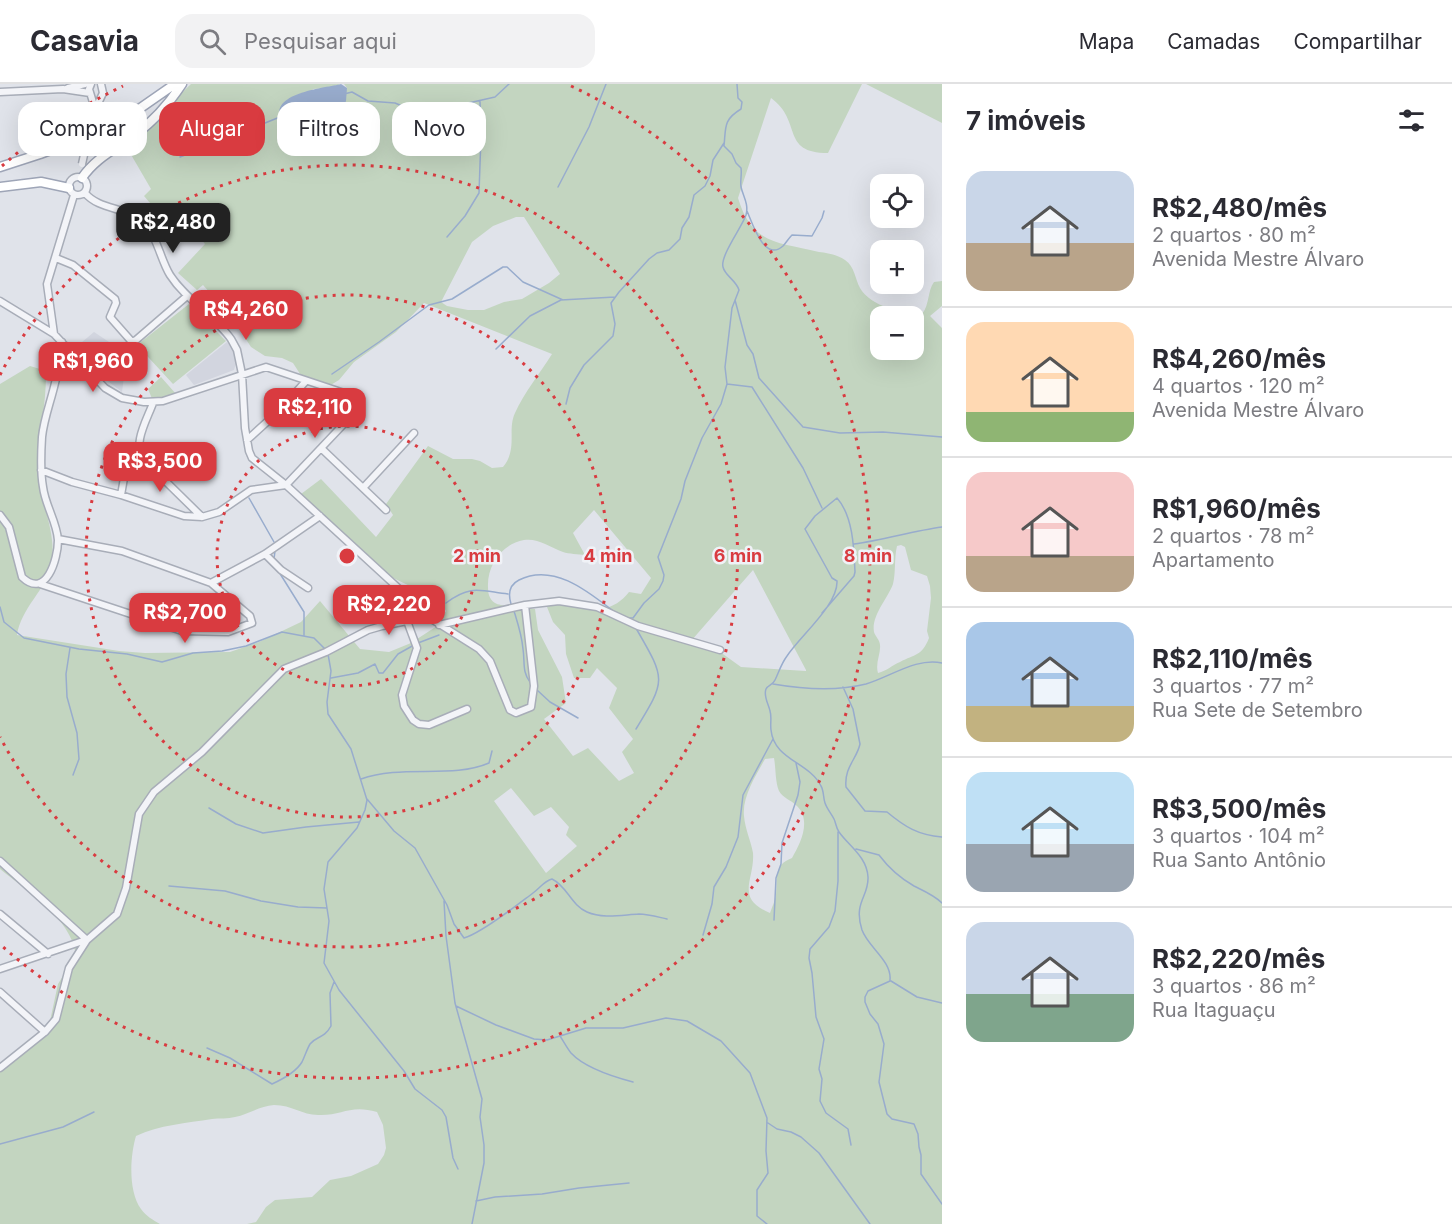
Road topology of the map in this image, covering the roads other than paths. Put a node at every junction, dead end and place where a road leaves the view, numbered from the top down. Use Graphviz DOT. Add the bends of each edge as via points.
graph roads {
  1 [pos="85,84"];
  2 [pos="91,84"];
  3 [pos="167,84"];
  4 [pos="175,84"];
  5 [pos="182,84"];
  6 [pos="104,87"];
  7 [pos="63,89"];
  8 [pos="0,92"];
  9 [pos="91,95"];
  10 [pos="159,96"];
  11 [pos="92,102"];
  12 [pos="98,102"];
  13 [pos="84,156"];
  14 [pos="0,167"];
  15 [pos="81,178"];
  16 [pos="0,187"];
  17 [pos="71,191"];
  18 [pos="85,193"];
  19 [pos="56,258"];
  20 [pos="187,296"];
  21 [pos="0,301"];
  22 [pos="54,334"];
  23 [pos="62,342"];
  24 [pos="239,375"];
  25 [pos="306,381"];
  26 [pos="153,403"];
  27 [pos="414,433"];
  28 [pos="247,440"];
  29 [pos="322,449"];
  30 [pos="139,453"];
  31 [pos="41,470"];
  32 [pos="286,485"];
  33 [pos="363,488"];
  34 [pos="121,495"];
  35 [pos="386,510"];
  36 [pos="0,515"];
  37 [pos="320,516"];
  38 [pos="202,517"];
  39 [pos="58,539"];
  40 [pos="265,554"];
  41 [pos="211,583"];
  42 [pos="40,584"];
  43 [pos="308,588"];
  44 [pos="415,604"];
  45 [pos="525,605"];
  46 [pos="407,621"];
  47 [pos="438,625"];
  48 [pos="720,650"];
  49 [pos="468,709"];
  50 [pos="0,861"];
  51 [pos="0,914"];
  52 [pos="87,940"];
  53 [pos="48,954"];
  54 [pos="0,969"];
  55 [pos="0,992"];
  56 [pos="45,1032"];
  57 [pos="0,1068"];
  1 -- 7 [label="street"];
  2 -- 9 [label="street"];
  3 -- 10 [label="main road"];
  4 -- 10 [label="main road"];
  5 -- 15 [label="main road" via="148,124 90,166"];
  6 -- 9 [label="street" via="99,97"];
  6 -- 12 [label="street"];
  7 -- 8 [label="street"];
  7 -- 9 [label="street"];
  9 -- 11 [label="street"];
  10 -- 14 [label="main road" via="104,131"];
  13 -- 15 [label="street, bridge"];
  15 -- 17 [label="street" via="72,180"];
  15 -- 18 [label="street" via="87,184"];
  16 -- 17 [label="main road" via="41,182"];
  17 -- 18 [label="street"];
  17 -- 19 [label="street"];
  18 -- 20 [label="street" via="93,201 145,224 165,267"];
  19 -- 20 [label="street" via="73,265 115,299 110,317 132,342"];
  19 -- 22 [label="street" via="47,284"];
  20 -- 24 [label="street" via="231,339 237,350"];
  21 -- 22 [label="street"];
  22 -- 23 [label="street"];
  23 -- 26 [label="street" via="105,388 122,398"];
  23 -- 31 [label="street" via="42,436"];
  24 -- 25 [label="street" via="266,367"];
  24 -- 26 [label="street"];
  24 -- 28 [label="street"];
  25 -- 28 [label="street"];
  25 -- 29 [label="street" via="359,399 360,405"];
  26 -- 30 [label="street"];
  27 -- 33 [label="street"];
  28 -- 32 [label="street" via="252,458"];
  29 -- 32 [label="street"];
  29 -- 33 [label="street"];
  30 -- 34 [label="street" via="128,457"];
  30 -- 38 [label="street"];
  31 -- 34 [label="street"];
  31 -- 39 [label="street"];
  32 -- 37 [label="street"];
  32 -- 38 [label="street" via="251,490 219,512"];
  33 -- 35 [label="street"];
  34 -- 38 [label="street" via="184,516"];
  36 -- 42 [label="street" via="9,527 22,577"];
  37 -- 40 [label="street"];
  37 -- 44 [label="street"];
  39 -- 41 [label="street" via="122,551"];
  39 -- 42 [label="street" via="50,574"];
  40 -- 41 [label="street"];
  40 -- 43 [label="street"];
  41 -- 42 [label="street" via="250,616 252,623 228,632 182,631"];
  44 -- 46 [label="street"];
  44 -- 47 [label="street"];
  45 -- 47 [label="street"];
  45 -- 47 [label="street" via="534,690 531,707 519,712 510,710 485,655"];
  45 -- 48 [label="street" via="559,601 592,605 639,626"];
  46 -- 49 [label="street" via="417,648 402,695 413,720 429,725"];
  46 -- 52 [label="street" via="382,626 281,672 202,752 154,792 139,814 126,888 117,914"];
  50 -- 52 [label="street"];
  51 -- 53 [label="street"];
  52 -- 53 [label="street"];
  52 -- 56 [label="street" via="69,968 56,1019"];
  53 -- 54 [label="street"];
  55 -- 56 [label="street"];
  56 -- 57 [label="street"];
}
